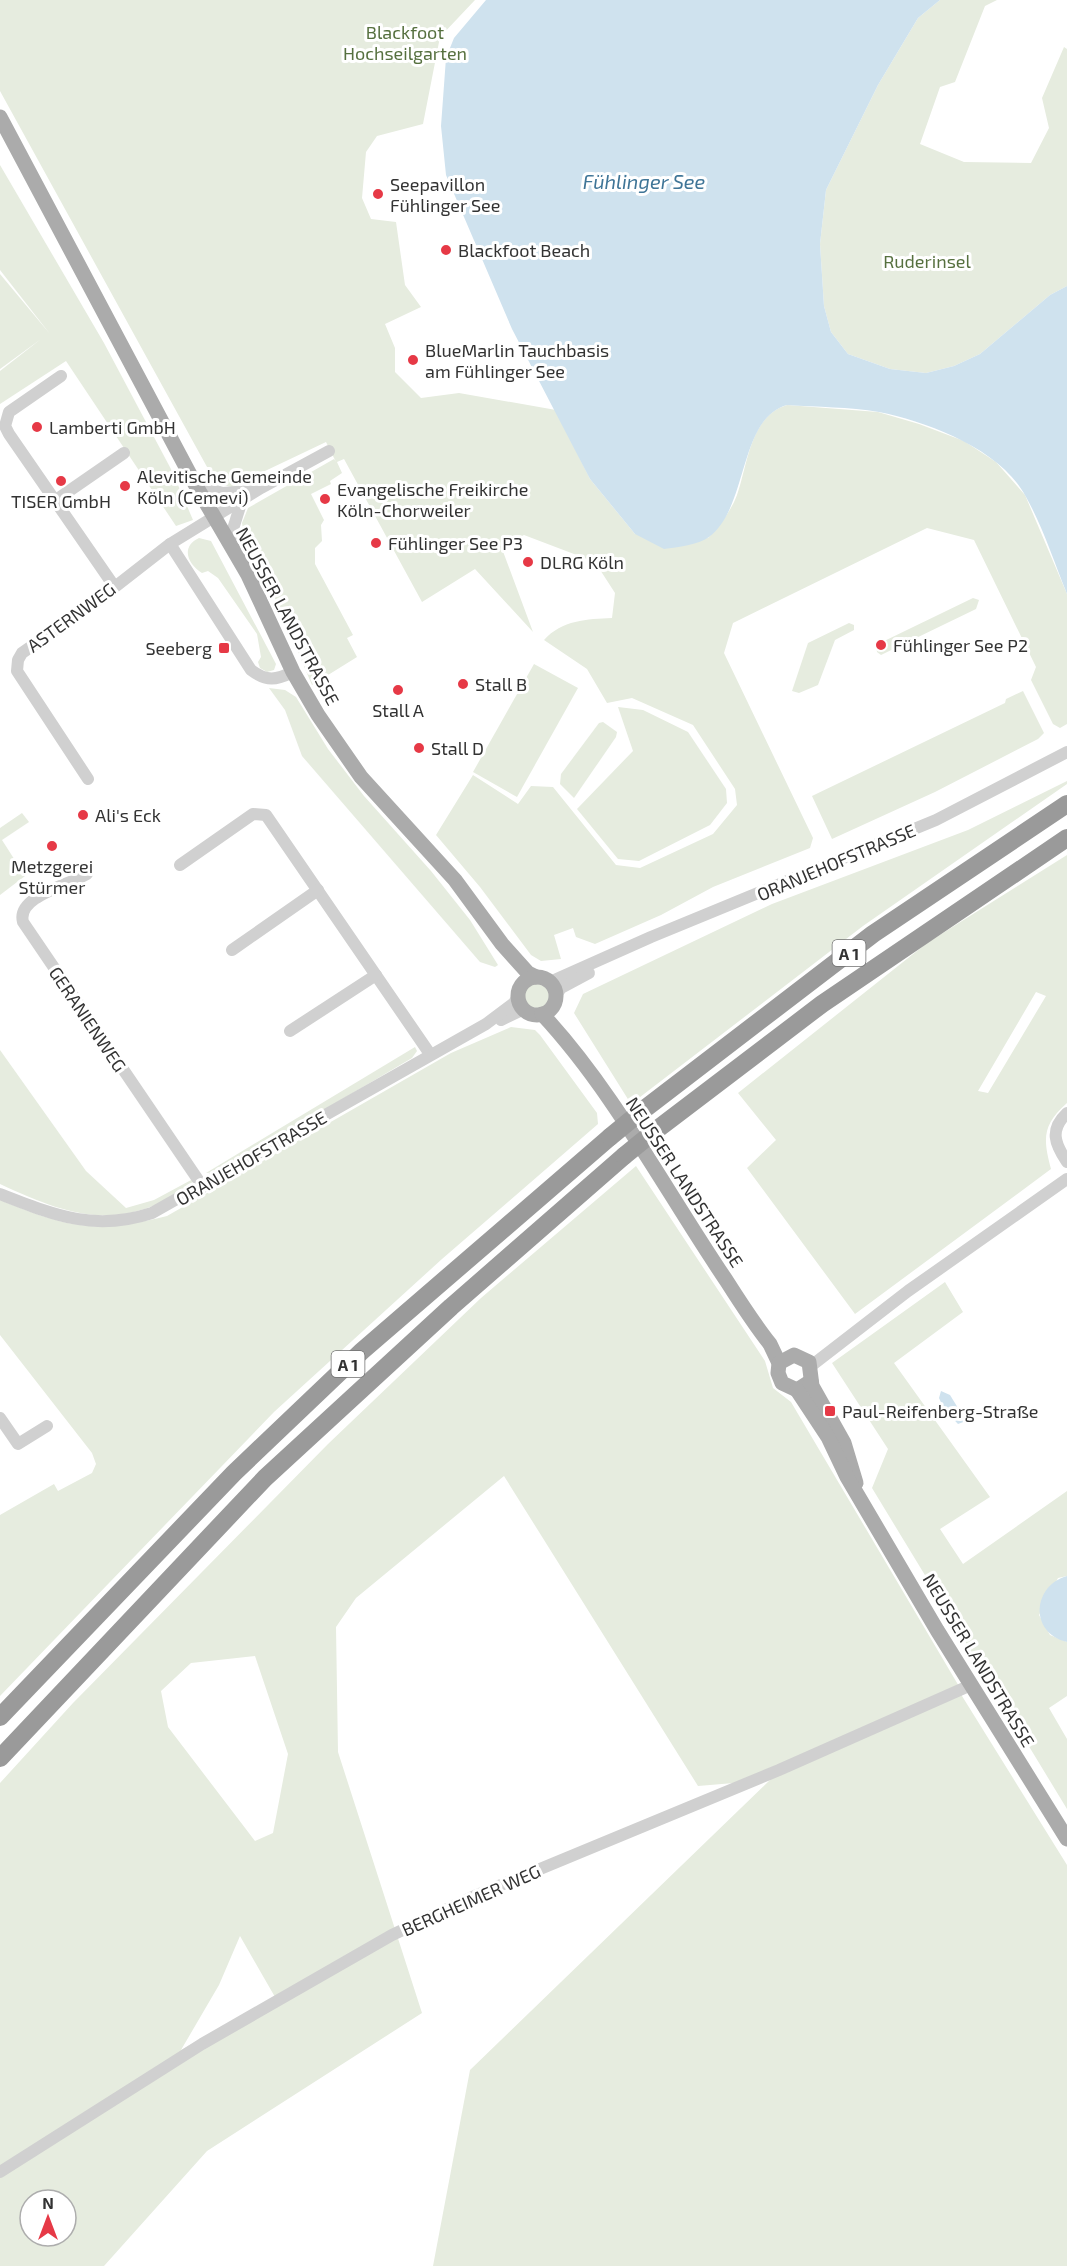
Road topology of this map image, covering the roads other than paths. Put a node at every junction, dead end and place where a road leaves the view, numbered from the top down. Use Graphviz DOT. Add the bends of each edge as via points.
graph roads {
  1 [pos="0,117"];
  2 [pos="61,376"];
  3 [pos="4,437"];
  4 [pos="329,452"];
  5 [pos="124,453"];
  6 [pos="195,484"];
  7 [pos="261,488"];
  8 [pos="56,500"];
  9 [pos="242,500"];
  10 [pos="213,517"];
  11 [pos="170,544"];
  12 [pos="231,547"];
  13 [pos="114,586"];
  14 [pos="293,672"];
  15 [pos="1067,752"];
  16 [pos="88,779"];
  17 [pos="1067,804"];
  18 [pos="1067,838"];
  19 [pos="180,865"];
  20 [pos="87,874"];
  21 [pos="318,890"];
  22 [pos="502,944"];
  23 [pos="232,950"];
  24 [pos="376,975"];
  25 [pos="547,994"];
  26 [pos="521,997"];
  27 [pos="290,1031"];
  28 [pos="430,1054"];
  29 [pos="1067,1113"];
  30 [pos="1067,1162"];
  31 [pos="1067,1179"];
  32 [pos="203,1187"];
  33 [pos="0,1194"];
  34 [pos="784,1360"];
  35 [pos="809,1369"];
  36 [pos="797,1390"];
  37 [pos="0,1418"];
  38 [pos="47,1426"];
  39 [pos="861,1500"];
  40 [pos="971,1685"];
  41 [pos="0,1717"];
  42 [pos="0,1758"];
  43 [pos="1067,1839"];
  44 [pos="0,2172"];
  1 -- 6 [label="main road, NEUSSER LANDSTRASSE"];
  2 -- 3 [label="street" via="9,412"];
  3 -- 8 [label="street"];
  4 -- 7 [label="street"];
  5 -- 8 [label="street"];
  6 -- 7 [label="street" via="238,494"];
  6 -- 10 [label="main road, NEUSSER LANDSTRASSE"];
  7 -- 9 [label="street, ASTERNWEG"];
  8 -- 13 [label="street"];
  9 -- 10 [label="street, ASTERNWEG"];
  9 -- 12 [label="street" via="232,529"];
  10 -- 11 [label="street, ASTERNWEG"];
  10 -- 12 [label="main road, NEUSSER LANDSTRASSE"];
  11 -- 13 [label="street, ASTERNWEG"];
  11 -- 14 [label="street" via="251,670 272,680"];
  12 -- 14 [label="main road, NEUSSER LANDSTRASSE"];
  13 -- 16 [label="street, ASTERNWEG" via="27,649 17,665 17,671"];
  14 -- 22 [label="main road, NEUSSER LANDSTRASSE" via="361,777 456,879"];
  15 -- 25 [label="street, ORANJEHOFSTRASSE" via="936,820 651,937"];
  17 -- 41 [label="highway, A 1, bridge" via="873,934 638,1114 490,1238 353,1359 234,1473"];
  18 -- 42 [label="highway, A 1, bridge" via="822,1004 624,1156 424,1331 265,1478"];
  19 -- 21 [label="street" via="253,814 261,814 266,815"];
  20 -- 32 [label="street, GERANIENWEG" via="29,902 22,912 23,922"];
  21 -- 23 [label="street"];
  21 -- 24 [label="street"];
  22 -- 25 [label="main road, NEUSSER LANDSTRASSE"];
  22 -- 26 [label="main road, NEUSSER LANDSTRASSE" via="520,979"];
  24 -- 27 [label="street"];
  24 -- 28 [label="street"];
  25 -- 26 [label="main road" via="527,980"];
  25 -- 26 [label="main road" via="532,1014"];
  25 -- 34 [label="main road, NEUSSER LANDSTRASSE" via="568,1041"];
  26 -- 28 [label="street, ORANJEHOFSTRASSE" via="486,1024"];
  28 -- 32 [label="street, ORANJEHOFSTRASSE"];
  29 -- 30 [label="street" via="1054,1138"];
  31 -- 35 [label="street" via="908,1290"];
  32 -- 33 [label="street, ORANJEHOFSTRASSE" via="152,1214 95,1223 67,1218"];
  34 -- 35 [label="main road"];
  34 -- 36 [label="main road, NEUSSER LANDSTRASSE" via="778,1373 782,1383"];
  35 -- 36 [label="main road"];
  35 -- 39 [label="main road, NEUSSER LANDSTRASSE" via="851,1459"];
  36 -- 39 [label="main road, NEUSSER LANDSTRASSE" via="828,1437"];
  37 -- 38 [label="street" via="18,1444"];
  39 -- 40 [label="main road, NEUSSER LANDSTRASSE"];
  40 -- 43 [label="main road, NEUSSER LANDSTRASSE"];
  40 -- 44 [label="street, BERGHEIMER WEG" via="779,1770 477,1895 392,1935 202,2043"];
}
